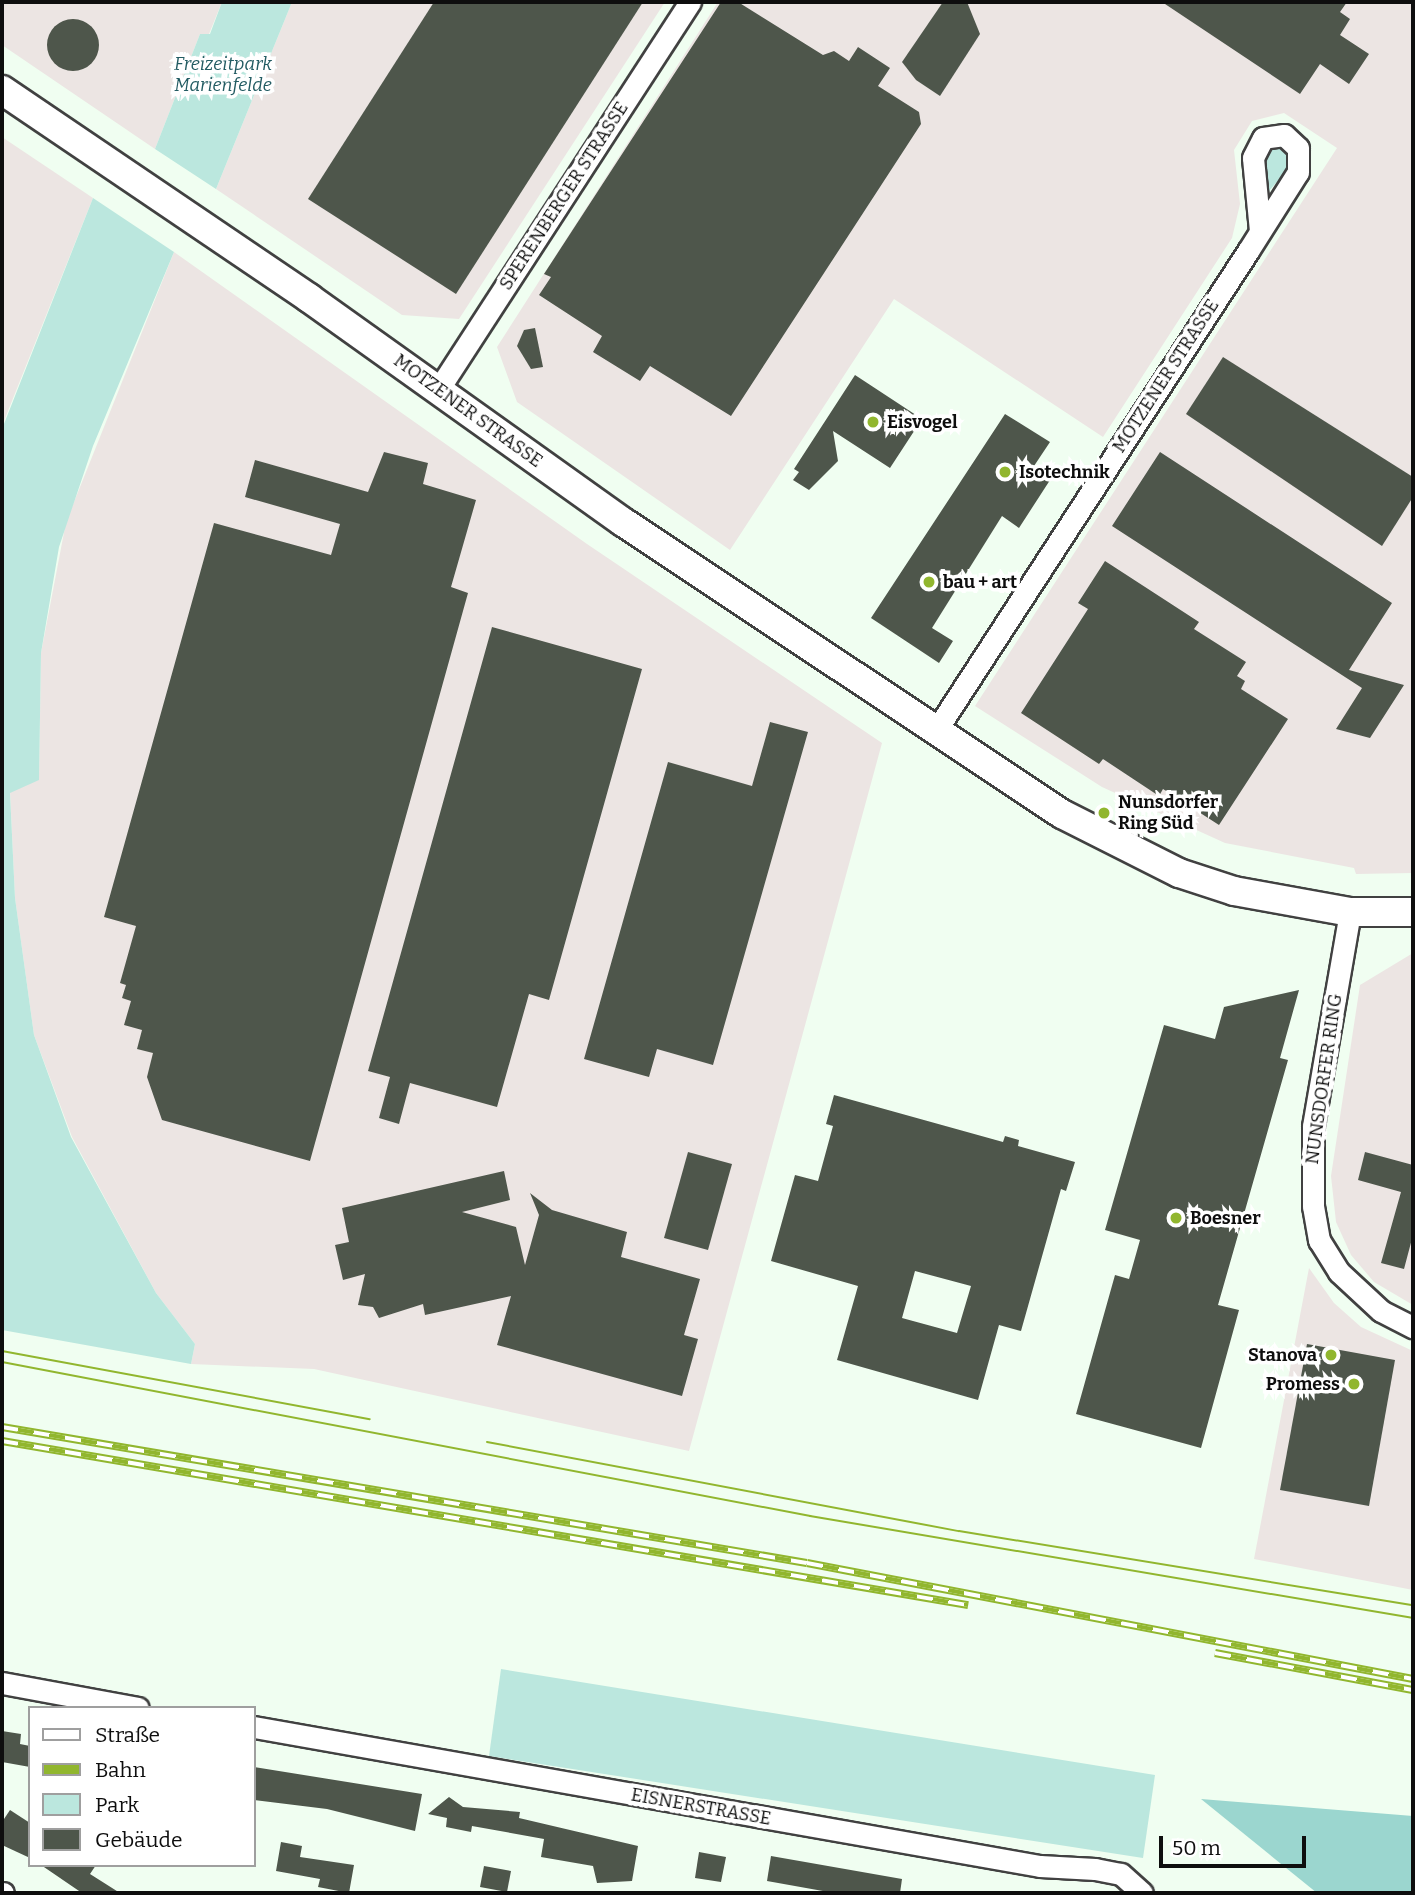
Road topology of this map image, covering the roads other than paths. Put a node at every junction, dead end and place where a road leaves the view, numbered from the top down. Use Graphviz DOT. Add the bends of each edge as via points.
graph roads {
  1 [pos="690,2"];
  2 [pos="2,90"];
  3 [pos="1260,232"];
  4 [pos="438,390"];
  5 [pos="935,732"];
  6 [pos="1350,912"];
  7 [pos="1413,912"];
  8 [pos="1413,1327"];
  9 [pos="2,1683"];
  10 [pos="127,1706"];
  11 [pos="256,1727"];
  12 [pos="1142,1893"];
  1 -- 4 [label="street, SPERENBERGER STRASSE"];
  2 -- 4 [label="street, MOTZENER STRASSE"];
  3 -- 5 [label="street, MOTZENER STRASSE"];
  4 -- 5 [label="street, MOTZENER STRASSE"];
  5 -- 6 [label="street, MOTZENER STRASSE" via="1062,814 1179,873 1261,898"];
  6 -- 7 [label="street, MOTZENER STRASSE"];
  6 -- 8 [label="street, NUNSDORFER RING" via="1314,1126 1313,1206 1319,1240 1339,1272 1373,1304"];
  9 -- 10 [label="street"];
  11 -- 12 [label="street, EISNERSTRASSE" via="1013,1861 1096,1868 1121,1874"];
}
